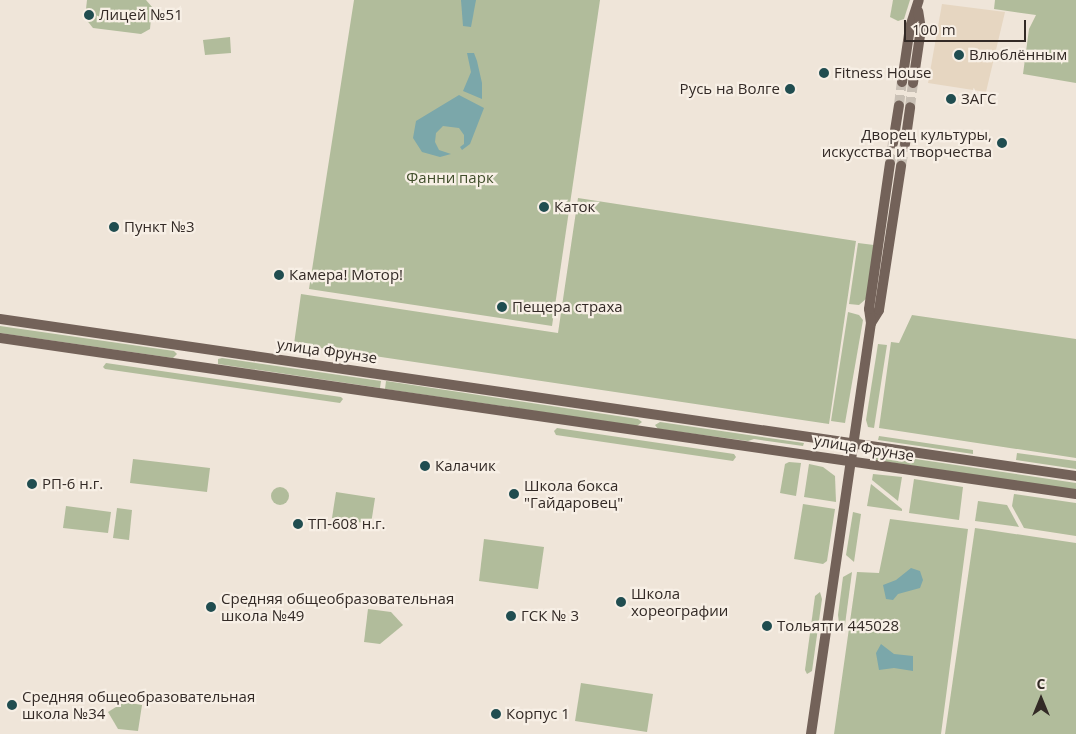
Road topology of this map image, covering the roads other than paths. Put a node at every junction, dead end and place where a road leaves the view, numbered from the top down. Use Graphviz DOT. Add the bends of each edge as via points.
graph roads {
  1 [pos="919,0"];
  2 [pos="918,11"];
  3 [pos="902,82"];
  4 [pos="913,83"];
  5 [pos="899,105"];
  6 [pos="910,107"];
  7 [pos="893,143"];
  8 [pos="905,144"];
  9 [pos="890,164"];
  10 [pos="901,166"];
  11 [pos="0,319"];
  12 [pos="871,322"];
  13 [pos="0,338"];
  14 [pos="179,345"];
  15 [pos="222,351"];
  16 [pos="176,363"];
  17 [pos="219,369"];
  18 [pos="650,413"];
  19 [pos="648,431"];
  20 [pos="854,443"];
  21 [pos="851,461"];
  22 [pos="1076,476"];
  23 [pos="1076,494"];
  24 [pos="811,734"];
  1 -- 2 [label="main road"];
  2 -- 3 [label="main road" via="910,27"];
  2 -- 4 [label="main road" via="921,28"];
  5 -- 7 [label="main road"];
  6 -- 8 [label="main road"];
  9 -- 12 [label="main road" via="868,308"];
  10 -- 12 [label="main road" via="879,310"];
  11 -- 14 [label="main road, улица Фрунзе"];
  12 -- 20 [label="main road"];
  13 -- 16 [label="main road, улица Фрунзе"];
  14 -- 15 [label="main road, улица Фрунзе"];
  14 -- 16 [label="main road" via="184,355"];
  15 -- 17 [label="main road" via="212,359"];
  15 -- 18 [label="main road, улица Фрунзе"];
  16 -- 17 [label="main road, улица Фрунзе"];
  17 -- 19 [label="main road, улица Фрунзе"];
  18 -- 19 [label="main road"];
  18 -- 20 [label="main road, улица Фрунзе"];
  19 -- 21 [label="main road, улица Фрунзе"];
  20 -- 21 [label="main road"];
  20 -- 22 [label="main road, улица Фрунзе"];
  21 -- 23 [label="main road, улица Фрунзе"];
  21 -- 24 [label="main road"];
}
